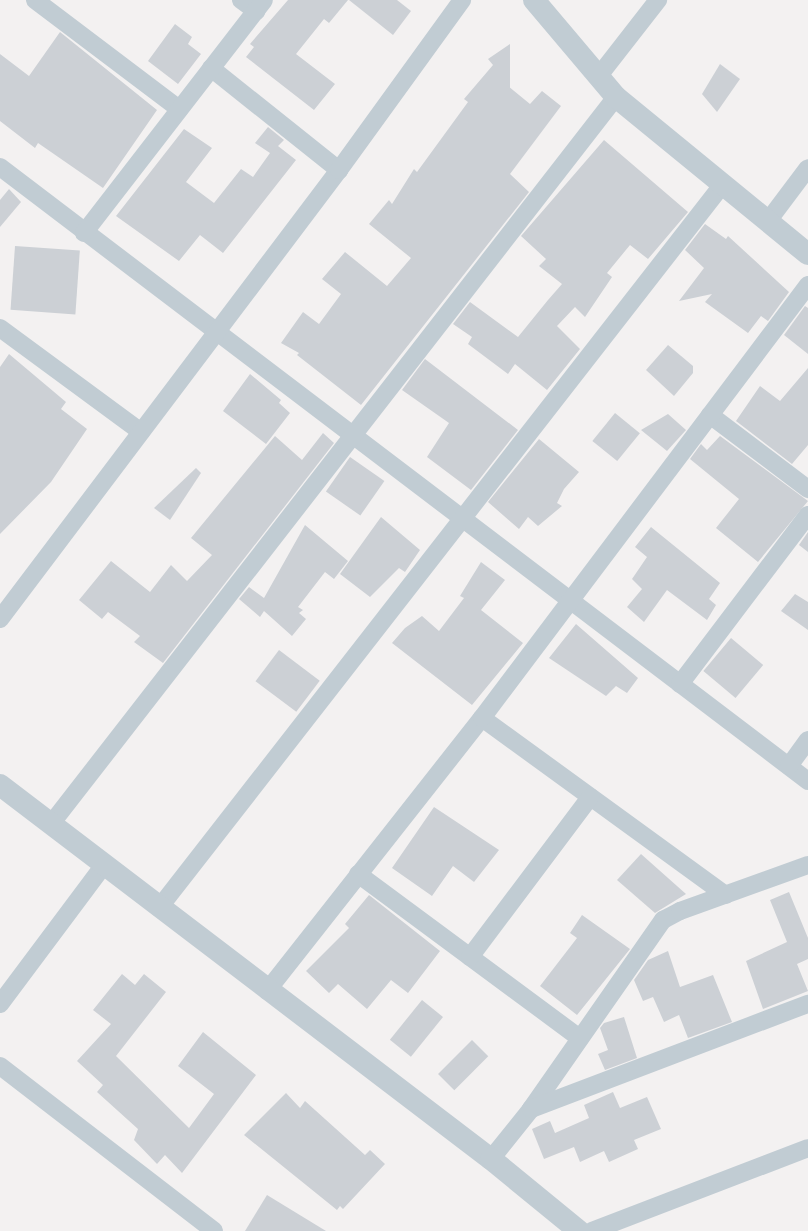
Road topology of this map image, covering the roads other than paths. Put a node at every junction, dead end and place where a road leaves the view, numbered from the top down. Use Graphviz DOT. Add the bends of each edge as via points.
graph roads {
  1 [pos="35,0"];
  2 [pos="241,0"];
  3 [pos="462,0"];
  4 [pos="534,0"];
  5 [pos="658,0"];
  6 [pos="260,6"];
  7 [pos="211,68"];
  8 [pos="598,77"];
  9 [pos="616,96"];
  10 [pos="179,109"];
  11 [pos="0,168"];
  12 [pos="808,168"];
  13 [pos="339,170"];
  14 [pos="723,184"];
  15 [pos="768,221"];
  16 [pos="84,233"];
  17 [pos="808,254"];
  18 [pos="808,285"];
  19 [pos="2,332"];
  20 [pos="215,334"];
  21 [pos="710,416"];
  22 [pos="141,432"];
  23 [pos="351,437"];
  24 [pos="808,489"];
  25 [pos="808,515"];
  26 [pos="462,520"];
  27 [pos="571,602"];
  28 [pos="0,619"];
  29 [pos="680,684"];
  30 [pos="482,718"];
  31 [pos="808,740"];
  32 [pos="789,766"];
  33 [pos="808,781"];
  34 [pos="0,785"];
  35 [pos="590,797"];
  36 [pos="51,824"];
  37 [pos="808,865"];
  38 [pos="104,866"];
  39 [pos="358,874"];
  40 [pos="726,895"];
  41 [pos="159,908"];
  42 [pos="470,957"];
  43 [pos="266,991"];
  44 [pos="0,1004"];
  45 [pos="808,1004"];
  46 [pos="580,1038"];
  47 [pos="0,1066"];
  48 [pos="531,1110"];
  49 [pos="808,1148"];
  50 [pos="491,1159"];
  51 [pos="214,1231"];
  52 [pos="579,1231"];
  53 [pos="592,1231"];
  1 -- 10 [label="street"];
  2 -- 6 [label="street"];
  3 -- 13 [label="street"];
  4 -- 8 [label="street"];
  5 -- 8 [label="street"];
  6 -- 7 [label="street"];
  7 -- 10 [label="street"];
  7 -- 13 [label="street"];
  8 -- 9 [label="street"];
  9 -- 14 [label="street"];
  9 -- 23 [label="street"];
  10 -- 16 [label="street"];
  11 -- 16 [label="street"];
  12 -- 15 [label="street"];
  13 -- 20 [label="street"];
  14 -- 15 [label="street"];
  14 -- 26 [label="street"];
  15 -- 17 [label="street"];
  16 -- 20 [label="street"];
  18 -- 21 [label="street"];
  19 -- 22 [label="street"];
  20 -- 22 [label="street"];
  20 -- 23 [label="street"];
  21 -- 24 [label="street"];
  21 -- 27 [label="street"];
  22 -- 28 [label="street"];
  23 -- 26 [label="street"];
  23 -- 36 [label="street"];
  25 -- 29 [label="street"];
  26 -- 27 [label="street"];
  26 -- 41 [label="street"];
  27 -- 29 [label="street"];
  27 -- 30 [label="street"];
  29 -- 32 [label="street"];
  30 -- 35 [label="street"];
  30 -- 39 [label="street"];
  31 -- 32 [label="street"];
  32 -- 33 [label="street"];
  34 -- 36 [label="street"];
  35 -- 40 [label="street"];
  35 -- 42 [label="street"];
  36 -- 38 [label="street"];
  37 -- 40 [label="street"];
  38 -- 41 [label="street"];
  38 -- 44 [label="street"];
  39 -- 42 [label="street"];
  39 -- 43 [label="street"];
  40 -- 46 [label="street" via="680,910 664,920"];
  41 -- 43 [label="street"];
  42 -- 46 [label="street"];
  43 -- 50 [label="street"];
  45 -- 48 [label="street"];
  46 -- 48 [label="street"];
  47 -- 51 [label="street"];
  48 -- 50 [label="street"];
  49 -- 53 [label="street"];
  50 -- 52 [label="street"];
}
